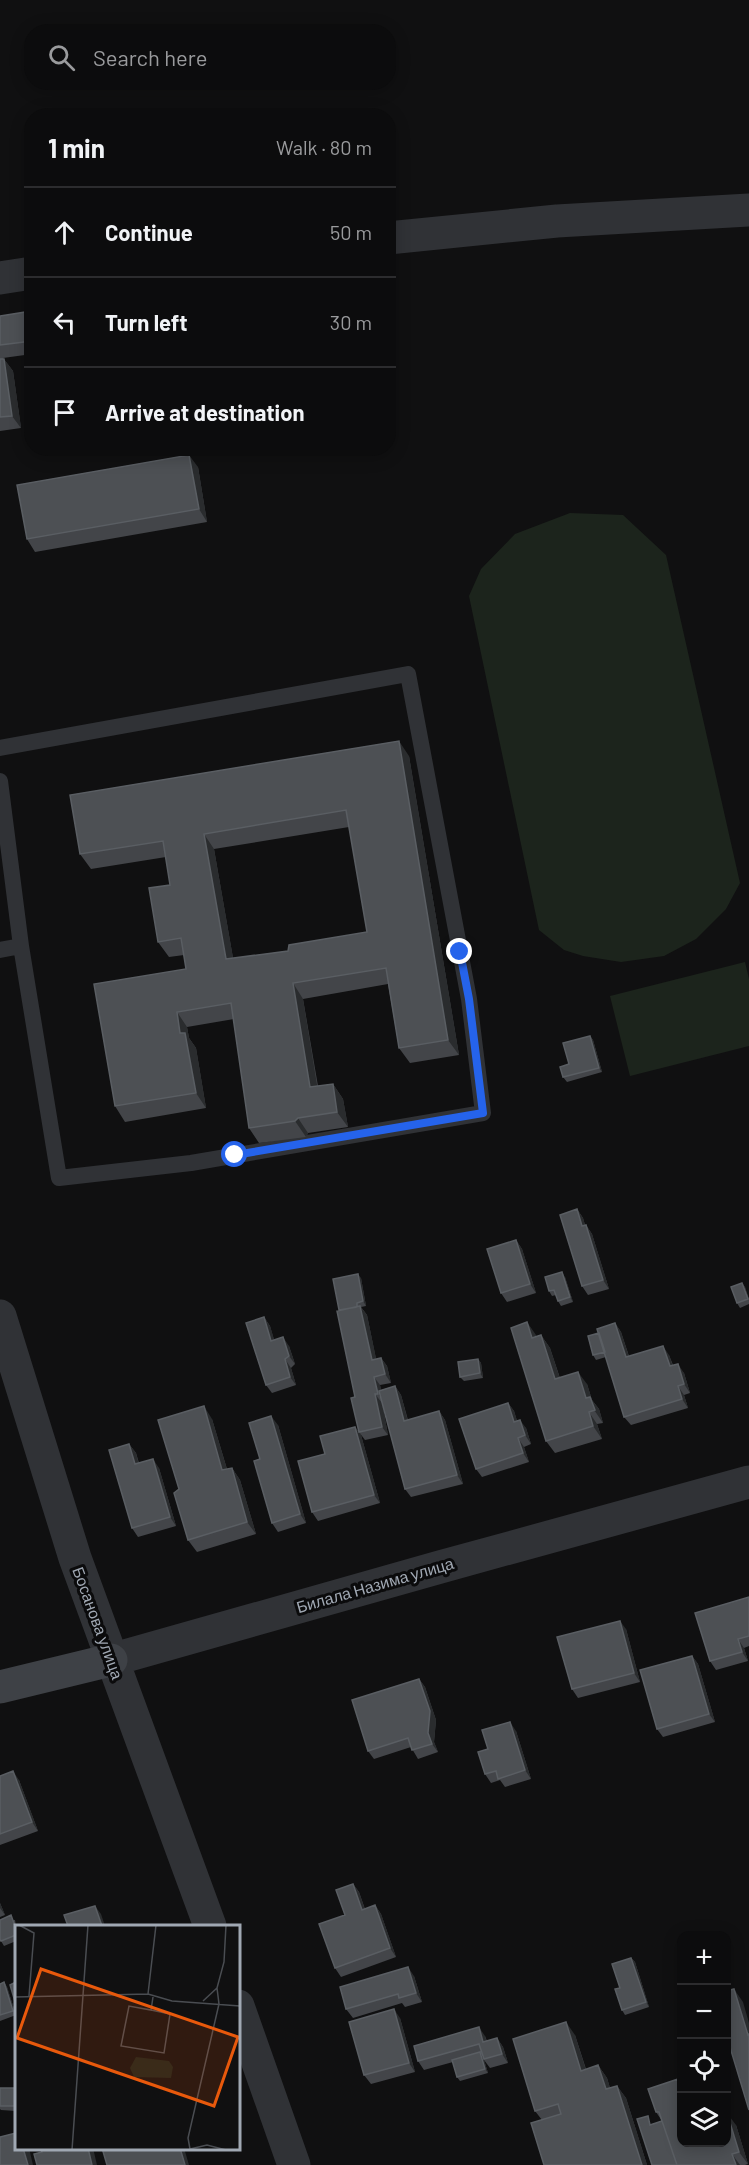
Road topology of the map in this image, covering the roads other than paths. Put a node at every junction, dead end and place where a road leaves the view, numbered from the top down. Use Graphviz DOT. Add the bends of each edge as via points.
graph roads {
  1 [pos="749,210"];
  2 [pos="396,237"];
  3 [pos="24,274"];
  4 [pos="0,278"];
  5 [pos="0,748"];
  6 [pos="0,781"];
  7 [pos="21,946"];
  8 [pos="0,950"];
  9 [pos="0,1316"];
  10 [pos="749,1482"];
  11 [pos="111,1660"];
  12 [pos="0,1687"];
  13 [pos="210,1925"];
  14 [pos="240,2012"];
  15 [pos="294,2165"];
  1 -- 2 [label="street" via="557,221"];
  3 -- 4 [label="street"];
  5 -- 7 [label="lane" via="408,674 469,999 483,1113 191,1163 59,1178"];
  6 -- 7 [label="lane"];
  7 -- 8 [label="lane"];
  9 -- 11 [label="street, Босанова улица"];
  10 -- 11 [label="street, Билала Назима улица"];
  11 -- 12 [label="street, Билала Назима улица"];
  11 -- 13 [label="street, Босанова улица"];
  14 -- 15 [label="street"];
}
